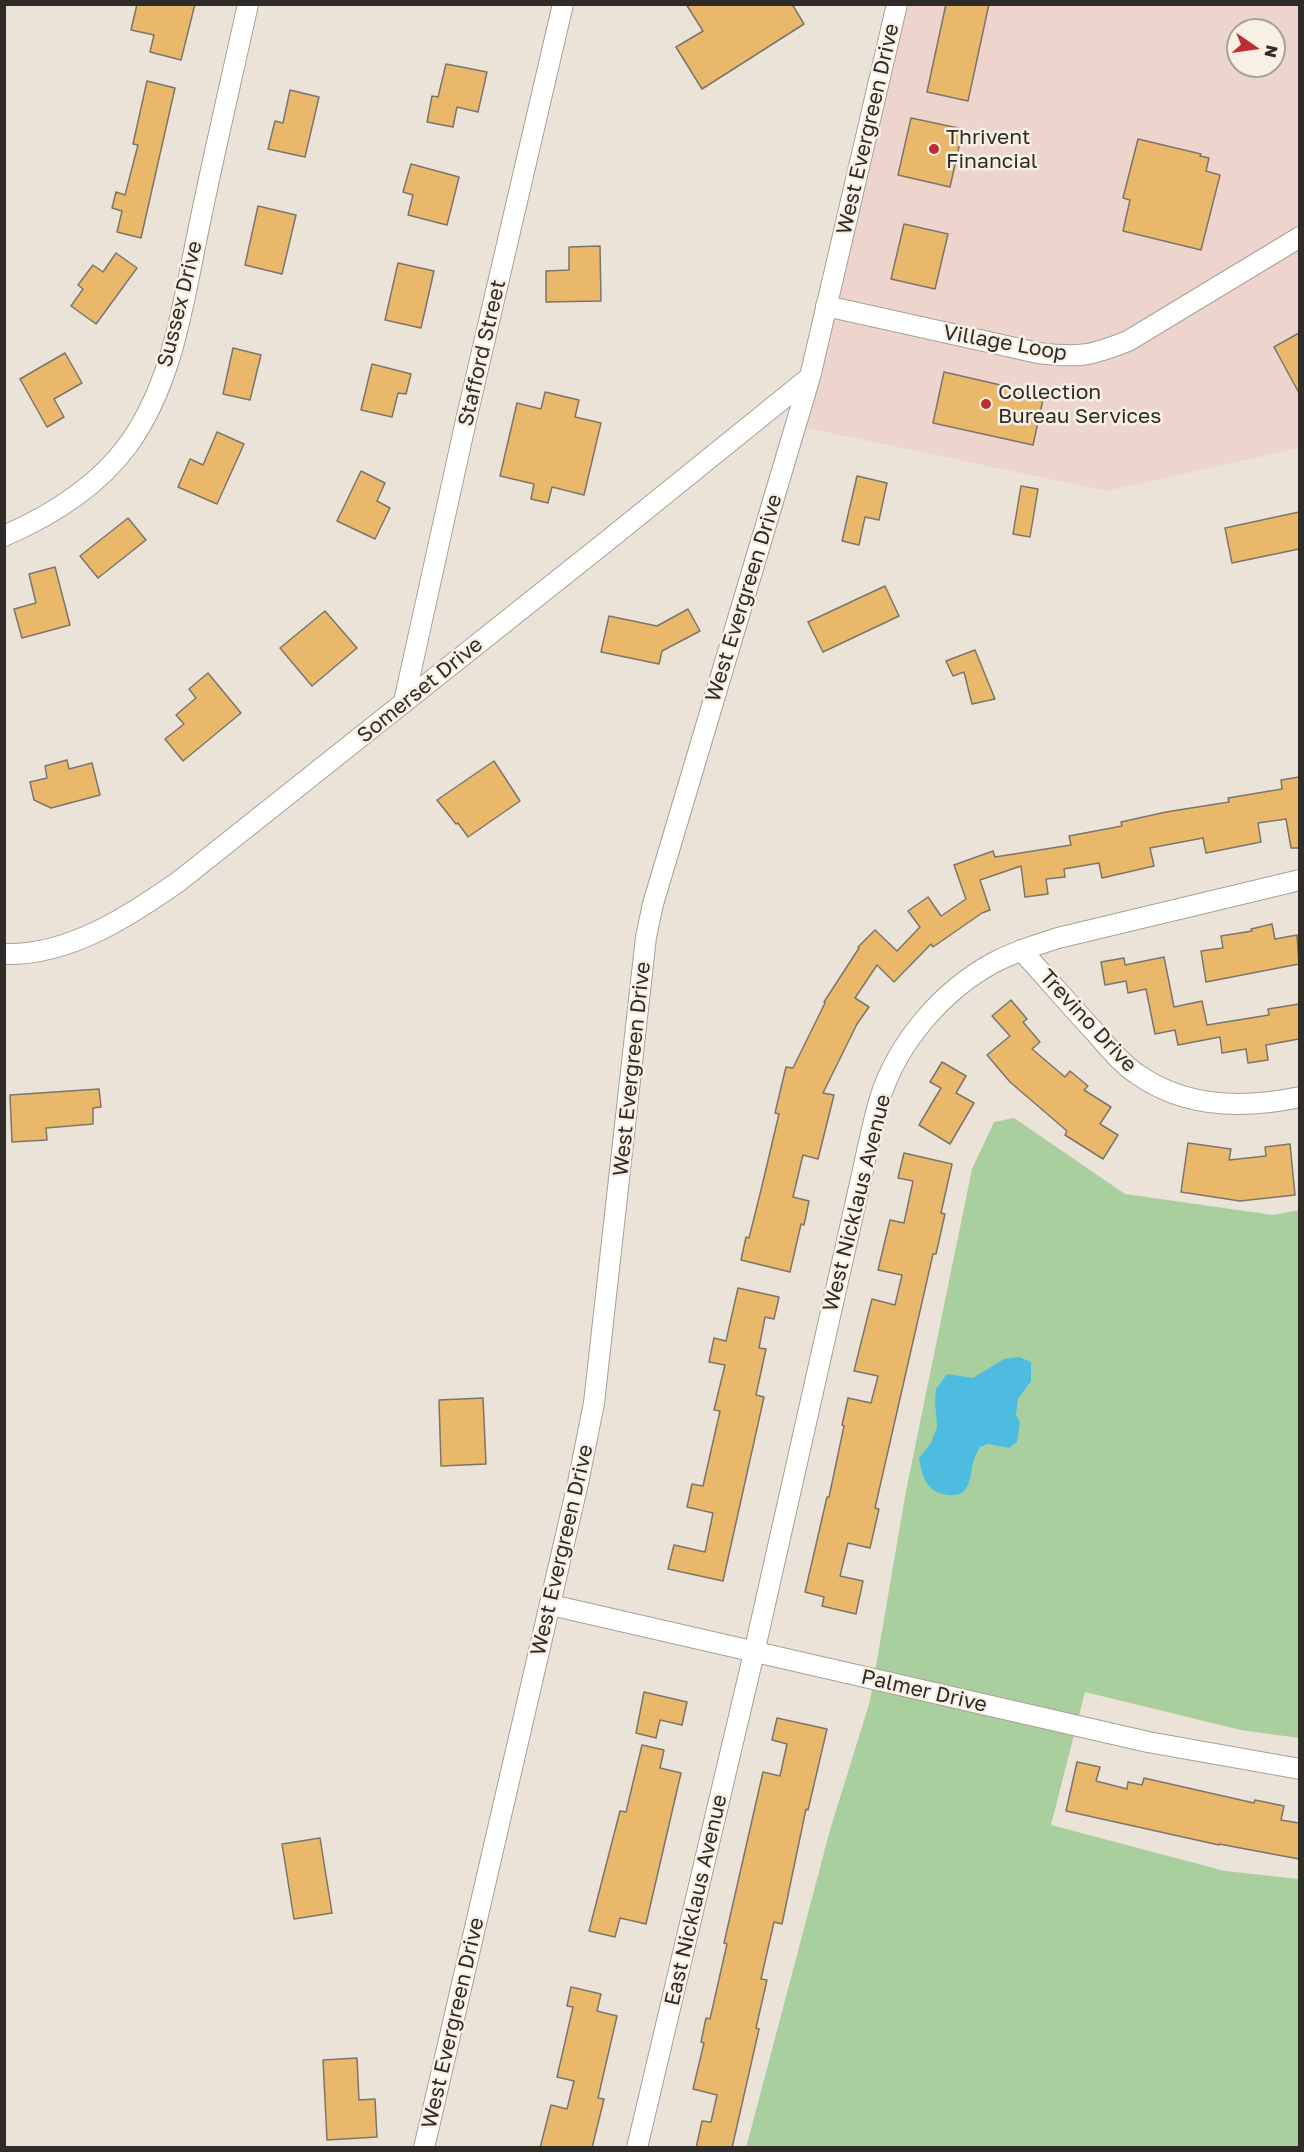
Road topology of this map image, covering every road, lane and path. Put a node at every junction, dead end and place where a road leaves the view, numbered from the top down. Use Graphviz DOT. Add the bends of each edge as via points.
graph roads {
  1 [pos="248,4"];
  2 [pos="563,4"];
  3 [pos="897,4"];
  4 [pos="1299,237"];
  5 [pos="826,306"];
  6 [pos="810,377"];
  7 [pos="4,536"];
  8 [pos="404,702"];
  9 [pos="1299,880"];
  10 [pos="1021,950"];
  11 [pos="4,954"];
  12 [pos="1299,1097"];
  13 [pos="550,1605"];
  14 [pos="754,1653"];
  15 [pos="1299,1769"];
  16 [pos="424,2148"];
  17 [pos="637,2148"];
  1 -- 7 [label="street, Sussex Drive" via="176,333 157,391 139,429 114,462 52,511"];
  2 -- 8 [label="street, Stafford Street"];
  3 -- 5 [label="street, West Evergreen Drive"];
  4 -- 5 [label="street, Village Loop" via="1128,341 1085,356 1038,353"];
  5 -- 6 [label="street, West Evergreen Drive"];
  6 -- 8 [label="street, Somerset Drive"];
  6 -- 13 [label="street, West Evergreen Drive" via="646,937 594,1403"];
  8 -- 11 [label="street, Somerset Drive" via="262,817 140,908 78,939 34,951"];
  9 -- 10 [label="street, West Nicklaus Avenue"];
  10 -- 12 [label="street, Trevino Drive" via="1123,1064 1152,1084 1185,1097 1221,1104 1259,1104"];
  10 -- 14 [label="street, West Nicklaus Avenue" via="964,982 937,1006 901,1053 881,1097"];
  13 -- 14 [label="street, Palmer Drive"];
  13 -- 16 [label="street, West Evergreen Drive"];
  14 -- 15 [label="street, Palmer Drive" via="1148,1742"];
  14 -- 17 [label="street, East Nicklaus Avenue"];
}
